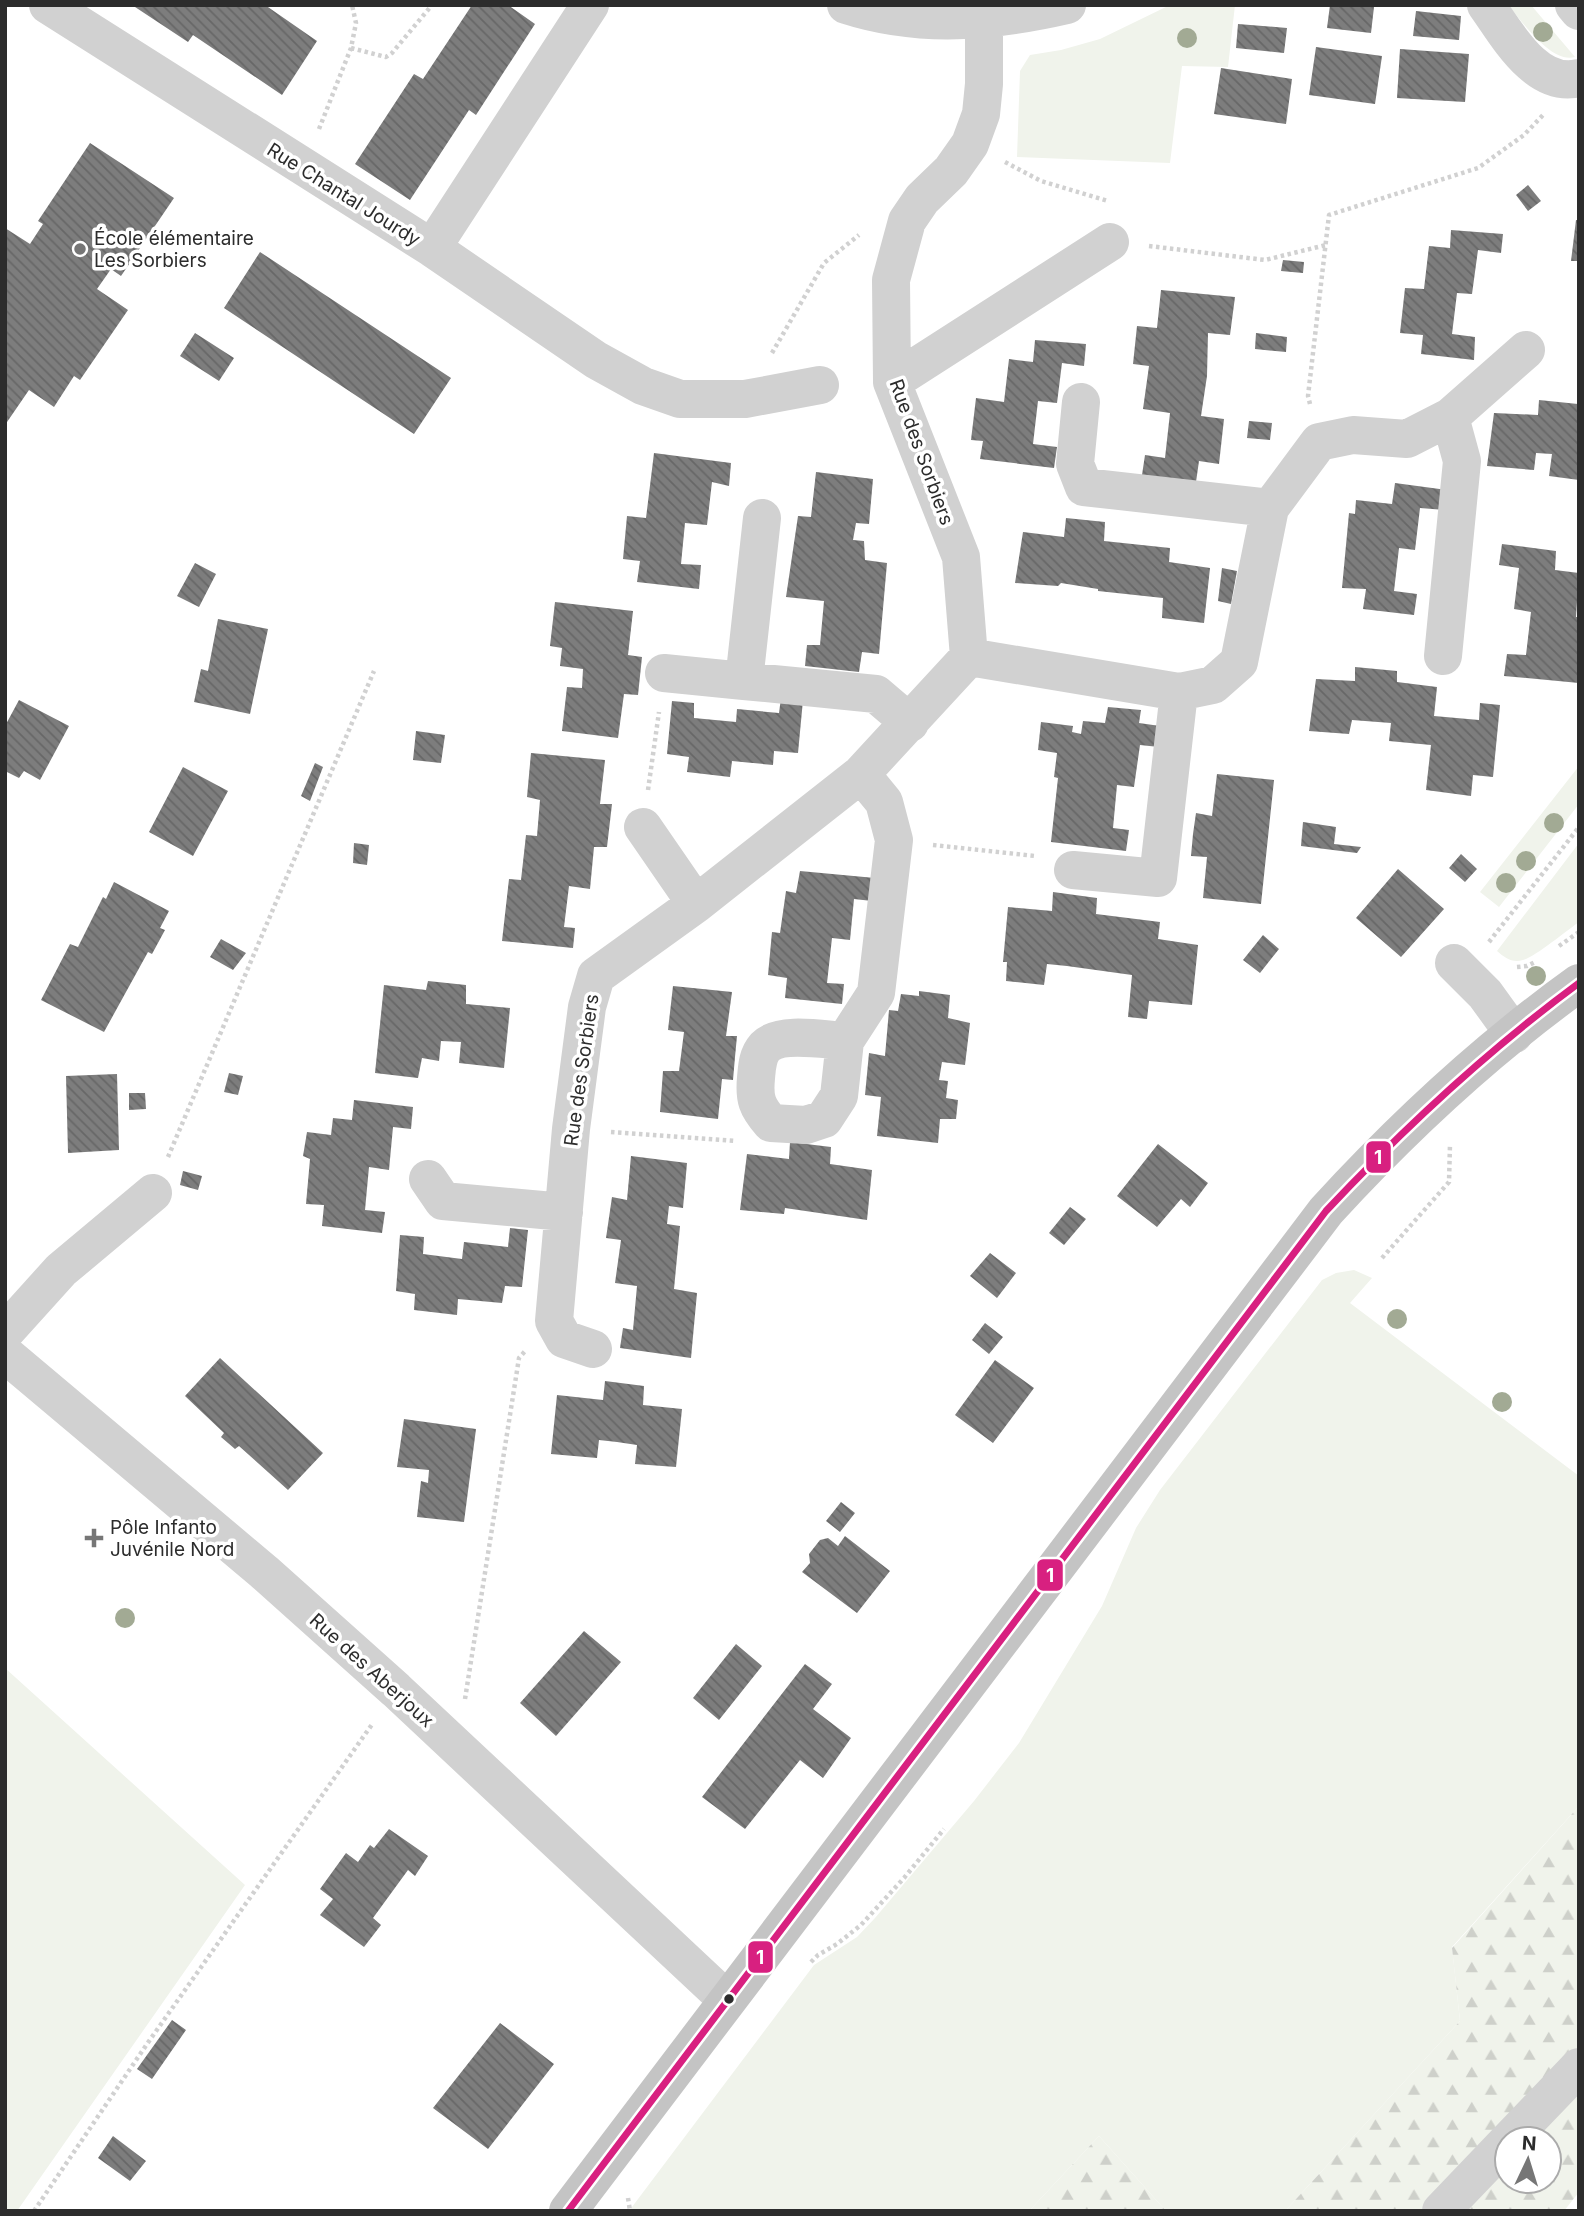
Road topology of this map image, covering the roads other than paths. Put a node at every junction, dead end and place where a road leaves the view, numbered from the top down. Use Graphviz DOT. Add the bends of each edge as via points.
graph roads {
  1 [pos="48,5"];
  2 [pos="590,5"];
  3 [pos="846,5"];
  4 [pos="1067,5"];
  5 [pos="1486,5"];
  6 [pos="1574,5"];
  7 [pos="1579,11"];
  8 [pos="984,20"];
  9 [pos="1570,79"];
  10 [pos="1110,242"];
  11 [pos="432,248"];
  12 [pos="1526,350"];
  13 [pos="892,382"];
  14 [pos="820,385"];
  15 [pos="1081,402"];
  16 [pos="1450,417"];
  17 [pos="1270,508"];
  18 [pos="762,518"];
  19 [pos="1443,656"];
  20 [pos="970,657"];
  21 [pos="664,673"];
  22 [pos="744,681"];
  23 [pos="1179,692"];
  24 [pos="910,723"];
  25 [pos="861,774"];
  26 [pos="643,827"];
  27 [pos="1073,870"];
  28 [pos="696,904"];
  29 [pos="1467,962"];
  30 [pos="1579,984"];
  31 [pos="1514,1034"];
  32 [pos="845,1041"];
  33 [pos="428,1179"];
  34 [pos="153,1193"];
  35 [pos="564,1212"];
  36 [pos="5,1332"];
  37 [pos="593,1349"];
  38 [pos="5,1354"];
  39 [pos="727,2000"];
  40 [pos="1579,2067"];
  41 [pos="1523,2125"];
  42 [pos="1493,2157"];
  43 [pos="568,2211"];
  44 [pos="1441,2211"];
  1 -- 11 [label="street, Rue Chantal Jourdy"];
  2 -- 11 [label="street, Rue Chantal Jourdy"];
  3 -- 8 [label="street" via="918,21"];
  4 -- 8 [label="street"];
  5 -- 9 [label="street" via="1534,67"];
  6 -- 7 [label="street"];
  8 -- 13 [label="street, Rue des Sorbiers" via="981,114 970,144 907,221 891,280"];
  10 -- 13 [label="street"];
  11 -- 14 [label="street" via="596,360 643,386 680,399 745,400"];
  12 -- 16 [label="street"];
  13 -- 20 [label="street, Rue des Sorbiers" via="961,557"];
  15 -- 17 [label="street" via="1075,464 1084,487"];
  16 -- 17 [label="street" via="1407,439 1353,435 1319,442"];
  16 -- 19 [label="street" via="1462,461"];
  17 -- 23 [label="street" via="1239,662 1213,685"];
  18 -- 22 [label="street"];
  20 -- 23 [label="street"];
  20 -- 24 [label="street, Rue des Sorbiers"];
  21 -- 22 [label="street"];
  22 -- 24 [label="street" via="876,694"];
  23 -- 27 [label="street" via="1158,878"];
  24 -- 25 [label="street, Rue des Sorbiers"];
  25 -- 28 [label="street, Rue des Sorbiers"];
  25 -- 32 [label="street" via="884,802 894,840 876,993"];
  26 -- 28 [label="street"];
  28 -- 35 [label="street, Rue des Sorbiers" via="596,976 586,1007"];
  29 -- 31 [label="street"];
  30 -- 31 [label="main road"];
  31 -- 39 [label="main road" via="1391,1142 1326,1211"];
  32 -- 32 [label="street" via="839,1096 824,1119 806,1125 771,1123 755,1096 758,1060 766,1046 784,1038"];
  33 -- 35 [label="street" via="443,1200"];
  34 -- 36 [label="street" via="61,1270"];
  35 -- 37 [label="street, Rue des Sorbiers" via="554,1321 564,1339"];
  38 -- 39 [label="street, Rue des Aberjoux" via="396,1690"];
  39 -- 43 [label="main road"];
  40 -- 41 [label="street"];
  42 -- 44 [label="street"];
}
